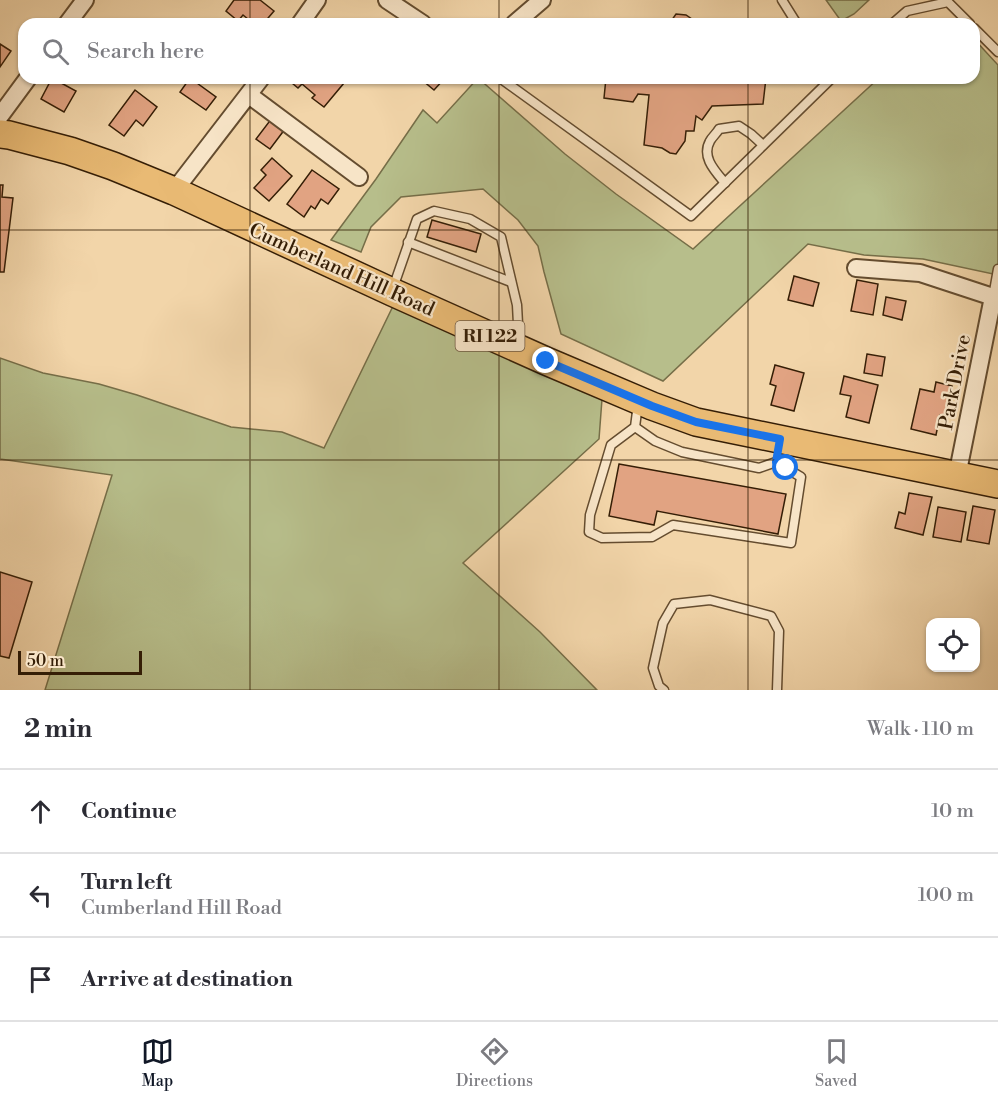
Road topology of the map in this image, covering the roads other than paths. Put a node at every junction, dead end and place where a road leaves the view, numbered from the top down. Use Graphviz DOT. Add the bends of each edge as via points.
graph roads {
  1 [pos="85,0"];
  2 [pos="317,0"];
  3 [pos="387,0"];
  4 [pos="542,0"];
  5 [pos="782,0"];
  6 [pos="72,18"];
  7 [pos="304,18"];
  8 [pos="414,18"];
  9 [pos="521,18"];
  10 [pos="793,18"];
  11 [pos="899,18"];
  12 [pos="964,18"];
  13 [pos="980,34"];
  14 [pos="998,52"];
  15 [pos="24,84"];
  16 [pos="257,84"];
  17 [pos="508,84"];
  18 [pos="826,84"];
  19 [pos="249,95"];
  20 [pos="0,116"];
  21 [pos="0,134"];
  22 [pos="763,145"];
  23 [pos="359,177"];
  24 [pos="725,183"];
  25 [pos="174,191"];
  26 [pos="408,242"];
  27 [pos="856,268"];
  28 [pos="998,269"];
  29 [pos="511,282"];
  30 [pos="392,292"];
  31 [pos="993,297"];
  32 [pos="520,349"];
  33 [pos="639,400"];
  34 [pos="635,427"];
  35 [pos="778,450"];
  36 [pos="957,476"];
  37 [pos="998,484"];
  38 [pos="664,690"];
  39 [pos="777,690"];
  1 -- 6 [label="street"];
  2 -- 7 [label="street"];
  3 -- 8 [label="street"];
  4 -- 9 [label="street"];
  5 -- 10 [label="lane"];
  11 -- 12 [label="lane" via="907,11 948,2"];
  13 -- 14 [label="lane"];
  15 -- 20 [label="street"];
  16 -- 19 [label="street"];
  17 -- 24 [label="lane" via="691,216"];
  18 -- 22 [label="lane"];
  19 -- 23 [label="street"];
  19 -- 25 [label="street"];
  21 -- 25 [label="main road, Cumberland Hill Road / RI 122" via="70,151"];
  22 -- 24 [label="lane"];
  22 -- 24 [label="lane" via="739,126 719,129 706,154"];
  25 -- 30 [label="main road, Cumberland Hill Road / RI 122"];
  26 -- 29 [label="lane"];
  26 -- 29 [label="lane" via="417,219 434,212 470,219 501,237"];
  26 -- 30 [label="lane"];
  27 -- 31 [label="street" via="920,273"];
  28 -- 31 [label="lane"];
  29 -- 32 [label="lane"];
  30 -- 32 [label="main road, Cumberland Hill Road / RI 122"];
  31 -- 36 [label="street, Park Drive"];
  32 -- 33 [label="main road, Cumberland Hill Road / RI 122"];
  33 -- 34 [label="lane"];
  33 -- 35 [label="main road, Cumberland Hill Road / RI 122"];
  34 -- 35 [label="lane" via="682,452 759,468"];
  34 -- 35 [label="lane" via="612,446 590,515 589,532 602,538 652,537 673,525 791,543 801,477"];
  35 -- 36 [label="main road, Cumberland Hill Road / RI 122"];
  36 -- 37 [label="main road, Cumberland Hill Road / RI 122"];
  38 -- 39 [label="lane" via="653,668 663,623 674,604 710,600 771,616 779,631"];
}
